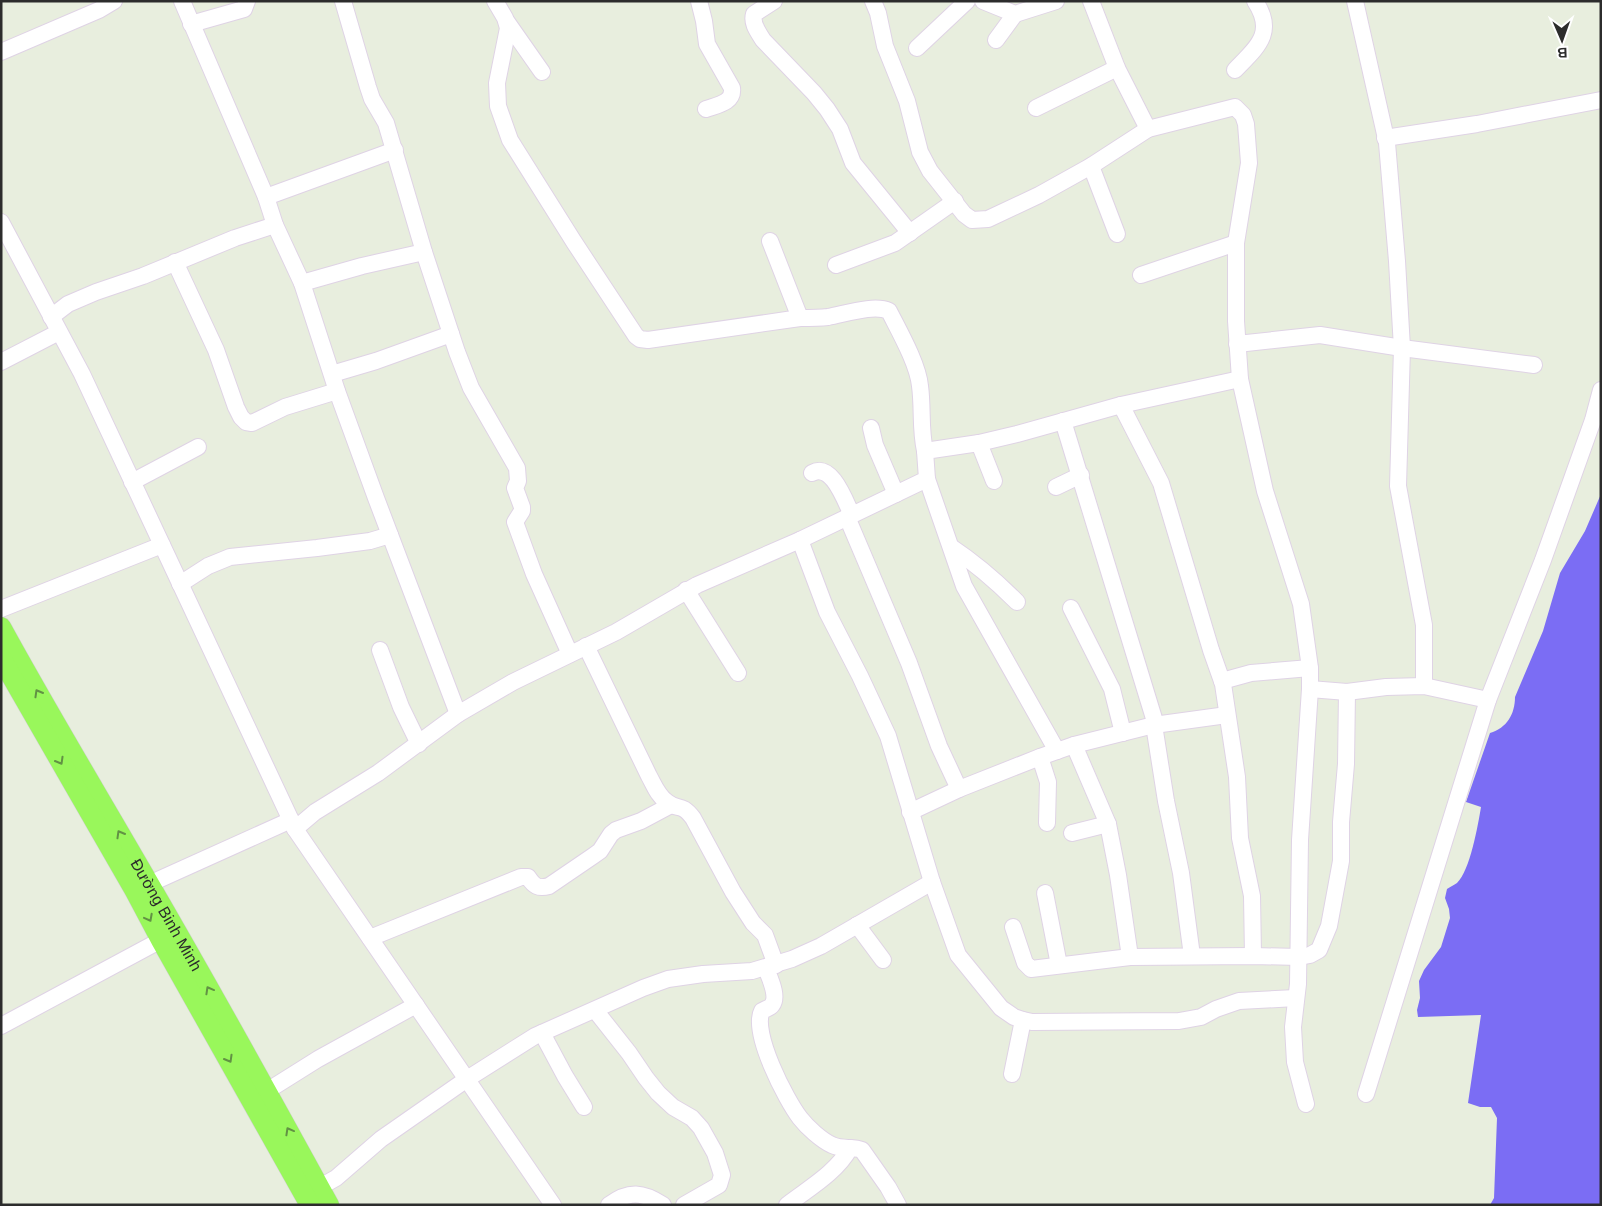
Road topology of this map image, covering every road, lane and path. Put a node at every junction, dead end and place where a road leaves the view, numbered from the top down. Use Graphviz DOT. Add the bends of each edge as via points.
graph roads {
  1 [pos="114,1"];
  2 [pos="182,1"];
  3 [pos="247,1"];
  4 [pos="342,1"];
  5 [pos="495,1"];
  6 [pos="699,1"];
  7 [pos="774,1"];
  8 [pos="873,1"];
  9 [pos="967,1"];
  10 [pos="973,1"];
  11 [pos="983,1"];
  12 [pos="1091,1"];
  13 [pos="1255,1"];
  14 [pos="1355,1"];
  15 [pos="1052,2"];
  16 [pos="84,8"];
  17 [pos="1016,14"];
  18 [pos="955,20"];
  19 [pos="507,22"];
  20 [pos="191,24"];
  21 [pos="996,40"];
  22 [pos="917,48"];
  23 [pos="1,52"];
  24 [pos="1116,68"];
  25 [pos="1235,70"];
  26 [pos="542,72"];
  27 [pos="1601,100"];
  28 [pos="1036,108"];
  29 [pos="706,110"];
  30 [pos="1148,129"];
  31 [pos="1386,138"];
  32 [pos="395,150"];
  33 [pos="1091,166"];
  34 [pos="266,197"];
  35 [pos="955,201"];
  36 [pos="1,222"];
  37 [pos="275,225"];
  38 [pos="910,233"];
  39 [pos="1117,234"];
  40 [pos="770,241"];
  41 [pos="1236,243"];
  42 [pos="424,252"];
  43 [pos="175,262"];
  44 [pos="836,265"];
  45 [pos="1141,275"];
  46 [pos="302,283"];
  47 [pos="51,317"];
  48 [pos="800,318"];
  49 [pos="59,332"];
  50 [pos="451,334"];
  51 [pos="1237,344"];
  52 [pos="1402,348"];
  53 [pos="1,362"];
  54 [pos="1534,365"];
  55 [pos="332,374"];
  56 [pos="1240,379"];
  57 [pos="1601,390"];
  58 [pos="337,391"];
  59 [pos="1121,405"];
  60 [pos="1063,421"];
  61 [pos="871,428"];
  62 [pos="979,443"];
  63 [pos="198,447"];
  64 [pos="925,451"];
  65 [pos="812,473"];
  66 [pos="1081,475"];
  67 [pos="927,480"];
  68 [pos="994,481"];
  69 [pos="132,482"];
  70 [pos="1056,487"];
  71 [pos="896,494"];
  72 [pos="850,516"];
  73 [pos="390,535"];
  74 [pos="800,540"];
  75 [pos="162,544"];
  76 [pos="951,547"];
  77 [pos="180,584"];
  78 [pos="686,590"];
  79 [pos="1016,602"];
  80 [pos="1,608"];
  81 [pos="1071,608"];
  82 [pos="1,627"];
  83 [pos="586,646"];
  84 [pos="380,650"];
  85 [pos="570,654"];
  86 [pos="1,658"];
  87 [pos="1310,668"];
  88 [pos="738,673"];
  89 [pos="1222,681"];
  90 [pos="1424,686"];
  91 [pos="1310,690"];
  92 [pos="1347,692"];
  93 [pos="1488,700"];
  94 [pos="458,714"];
  95 [pos="1228,715"];
  96 [pos="1155,725"];
  97 [pos="1123,733"];
  98 [pos="419,744"];
  99 [pos="1074,745"];
  100 [pos="1057,751"];
  101 [pos="1040,757"];
  102 [pos="959,789"];
  103 [pos="672,805"];
  104 [pos="910,812"];
  105 [pos="1047,823"];
  106 [pos="293,824"];
  107 [pos="1108,824"];
  108 [pos="1072,833"];
  109 [pos="932,882"];
  110 [pos="142,888"];
  111 [pos="1045,893"];
  112 [pos="857,925"];
  113 [pos="1013,928"];
  114 [pos="370,938"];
  115 [pos="161,940"];
  116 [pos="1192,956"];
  117 [pos="1253,956"];
  118 [pos="1130,957"];
  119 [pos="1299,957"];
  120 [pos="883,960"];
  121 [pos="1059,965"];
  122 [pos="771,967"];
  123 [pos="1296,998"];
  124 [pos="416,1005"];
  125 [pos="595,1010"];
  126 [pos="1022,1020"];
  127 [pos="1,1026"];
  128 [pos="542,1033"];
  129 [pos="1012,1074"];
  130 [pos="467,1080"];
  131 [pos="267,1091"];
  132 [pos="1366,1094"];
  133 [pos="1306,1104"];
  134 [pos="584,1107"];
  135 [pos="850,1148"];
  136 [pos="297,1163"];
  137 [pos="320,1187"];
  138 [pos="310,1205"];
  139 [pos="330,1205"];
  140 [pos="553,1205"];
  141 [pos="609,1205"];
  142 [pos="663,1205"];
  143 [pos="684,1205"];
  144 [pos="787,1205"];
  145 [pos="898,1205"];
  1 -- 16 [label="street"];
  2 -- 20 [label="street"];
  3 -- 20 [label="street" via="244,9"];
  4 -- 32 [label="street" via="372,99 386,123"];
  5 -- 19 [label="street"];
  6 -- 29 [label="street" via="710,53 733,92 724,102"];
  7 -- 38 [label="street" via="754,14 752,18 757,30 827,108 840,129 853,163"];
  8 -- 35 [label="street" via="885,46 907,101 920,152 930,171"];
  9 -- 22 [label="street"];
  10 -- 18 [label="street"];
  11 -- 17 [label="street"];
  12 -- 24 [label="street"];
  13 -- 25 [label="street" via="1264,13 1263,37"];
  14 -- 31 [label="street"];
  15 -- 17 [label="street"];
  16 -- 23 [label="street"];
  17 -- 21 [label="street"];
  19 -- 26 [label="street"];
  19 -- 48 [label="street" via="497,82 498,106 504,128 636,336 648,340"];
  20 -- 34 [label="street"];
  24 -- 28 [label="street"];
  24 -- 30 [label="street"];
  27 -- 31 [label="street"];
  30 -- 33 [label="street"];
  30 -- 41 [label="street" via="1235,107 1244,115 1249,138 1249,163"];
  31 -- 52 [label="street"];
  32 -- 34 [label="street"];
  32 -- 42 [label="street"];
  33 -- 35 [label="street" via="988,219 972,220"];
  33 -- 39 [label="street"];
  34 -- 37 [label="street"];
  35 -- 38 [label="street"];
  36 -- 47 [label="street"];
  37 -- 43 [label="street"];
  37 -- 46 [label="street"];
  38 -- 44 [label="street" via="883,248"];
  40 -- 48 [label="street"];
  41 -- 45 [label="street"];
  41 -- 51 [label="street"];
  42 -- 46 [label="street"];
  42 -- 50 [label="street"];
  43 -- 47 [label="street" via="68,304"];
  43 -- 58 [label="street" via="246,422 252,423 285,406"];
  46 -- 55 [label="street"];
  47 -- 49 [label="street"];
  48 -- 64 [label="street" via="877,308 889,311 920,385 921,434"];
  49 -- 53 [label="street"];
  49 -- 69 [label="street"];
  50 -- 55 [label="street"];
  50 -- 85 [label="street" via="471,388 517,468 515,488 522,511 515,522"];
  51 -- 52 [label="street" via="1320,335"];
  51 -- 56 [label="street"];
  52 -- 54 [label="street"];
  52 -- 90 [label="street" via="1398,486 1424,625"];
  55 -- 58 [label="street"];
  56 -- 59 [label="street"];
  56 -- 87 [label="street" via="1266,491 1301,604"];
  57 -- 93 [label="street" via="1543,560"];
  58 -- 73 [label="street"];
  59 -- 60 [label="street"];
  59 -- 89 [label="street" via="1162,483"];
  60 -- 62 [label="street"];
  60 -- 66 [label="street"];
  61 -- 71 [label="street" via="875,446"];
  62 -- 64 [label="street"];
  62 -- 68 [label="street"];
  63 -- 69 [label="street"];
  64 -- 67 [label="street"];
  65 -- 72 [label="street" via="822,472 835,479"];
  66 -- 70 [label="street"];
  66 -- 96 [label="street"];
  67 -- 71 [label="street"];
  67 -- 76 [label="street"];
  69 -- 75 [label="street"];
  71 -- 72 [label="street"];
  72 -- 74 [label="street"];
  72 -- 102 [label="street" via="939,746"];
  73 -- 77 [label="street" via="370,541 230,557 208,566"];
  73 -- 94 [label="street"];
  74 -- 78 [label="street"];
  74 -- 104 [label="street" via="828,612 888,736"];
  75 -- 77 [label="street"];
  75 -- 80 [label="street"];
  76 -- 79 [label="street" via="973,561"];
  76 -- 100 [label="street" via="964,586"];
  77 -- 106 [label="street"];
  78 -- 83 [label="street" via="637,621"];
  78 -- 88 [label="street"];
  81 -- 97 [label="street" via="1112,688"];
  110 -- 82 [label="main road, Đường Binh Minh, one-way"];
  83 -- 85 [label="street"];
  83 -- 103 [label="street" via="649,776 660,795"];
  84 -- 98 [label="street"];
  85 -- 94 [label="street"];
  86 -- 110 [label="main road, Đường Binh Minh, one-way"];
  87 -- 89 [label="street" via="1251,673"];
  87 -- 91 [label="street"];
  89 -- 95 [label="street"];
  90 -- 92 [label="street"];
  90 -- 93 [label="street"];
  91 -- 92 [label="street"];
  91 -- 119 [label="street" via="1300,840"];
  92 -- 119 [label="street" via="1341,861 1322,946 1315,953"];
  93 -- 132 [label="street"];
  94 -- 98 [label="street"];
  95 -- 96 [label="street"];
  95 -- 117 [label="street" via="1237,778 1240,838 1252,896"];
  96 -- 97 [label="street"];
  96 -- 116 [label="street"];
  97 -- 99 [label="street"];
  98 -- 106 [label="street" via="378,773"];
  99 -- 100 [label="street"];
  99 -- 107 [label="street"];
  100 -- 101 [label="street"];
  101 -- 102 [label="street"];
  101 -- 105 [label="street" via="1048,782"];
  102 -- 104 [label="street"];
  103 -- 114 [label="street" via="616,830 600,851 550,886 537,887 528,877 520,877"];
  103 -- 122 [label="street" via="687,810 693,818 737,899 753,924 765,935"];
  104 -- 109 [label="street"];
  106 -- 110 [label="street"];
  106 -- 114 [label="street"];
  107 -- 108 [label="street"];
  107 -- 118 [label="street"];
  109 -- 112 [label="street"];
  109 -- 126 [label="street" via="961,961 1001,1008"];
  110 -- 115 [label="main road, Đường Binh Minh, one-way"];
  131 -- 110 [label="main road, Đường Binh Minh, one-way"];
  111 -- 121 [label="street"];
  112 -- 120 [label="street"];
  112 -- 122 [label="street" via="806,953"];
  113 -- 121 [label="street" via="1028,968"];
  114 -- 124 [label="street"];
  115 -- 127 [label="street"];
  115 -- 136 [label="main road, Đường Binh Minh, one-way"];
  116 -- 117 [label="street"];
  116 -- 118 [label="street"];
  117 -- 119 [label="street"];
  118 -- 121 [label="street"];
  119 -- 123 [label="street"];
  122 -- 125 [label="street" via="668,979"];
  122 -- 135 [label="street" via="774,1001 762,1011 759,1020 766,1050 778,1078 807,1125 832,1145"];
  123 -- 126 [label="street" via="1239,1001 1201,1018 1179,1020"];
  123 -- 133 [label="street" via="1293,1042"];
  124 -- 130 [label="street"];
  124 -- 131 [label="street"];
  125 -- 128 [label="street"];
  125 -- 143 [label="street" via="658,1093 692,1118 713,1148 722,1175 719,1185"];
  126 -- 129 [label="street"];
  128 -- 130 [label="street"];
  128 -- 134 [label="street"];
  130 -- 137 [label="street" via="381,1139 336,1178"];
  130 -- 140 [label="street"];
  136 -- 131 [label="main road, Đường Binh Minh, one-way"];
  135 -- 144 [label="street" via="834,1169"];
  135 -- 145 [label="street" via="858,1148 866,1154"];
  136 -- 137 [label="main road, Đường Binh Minh"];
  136 -- 138 [label="main road, Đường Binh Minh"];
  137 -- 139 [label="main road, Đường Binh Minh"];
  141 -- 142 [label="street" via="620,1198 638,1194"];
}
